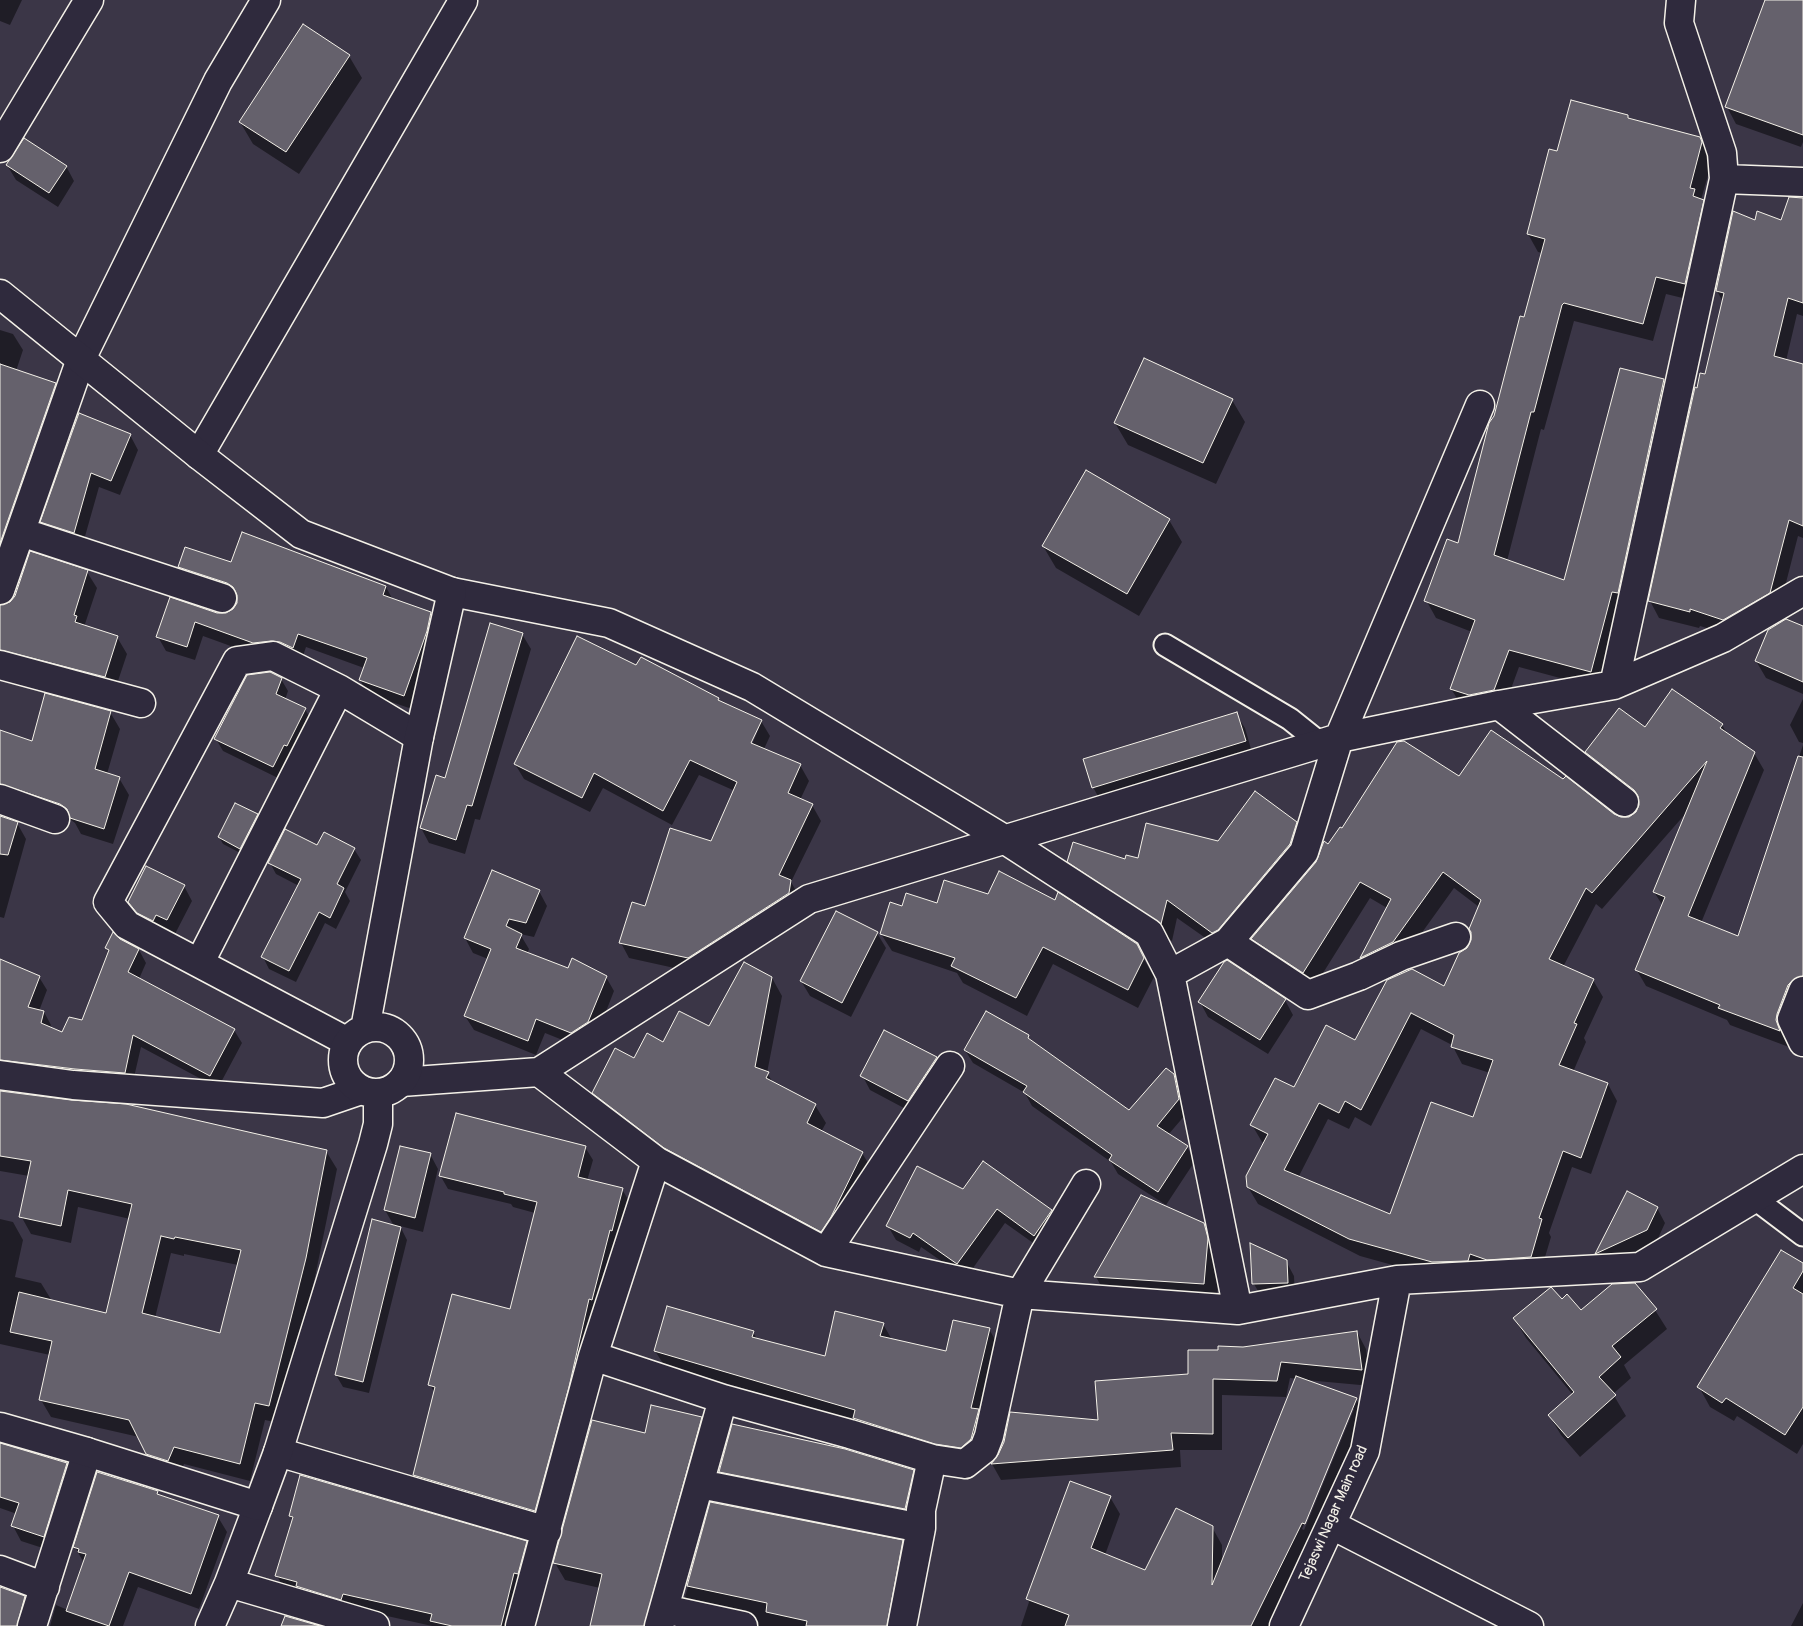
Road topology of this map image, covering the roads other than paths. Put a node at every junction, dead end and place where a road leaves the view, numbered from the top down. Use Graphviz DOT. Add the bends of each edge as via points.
graph roads {
  1 [pos="89,0"];
  2 [pos="266,0"];
  3 [pos="463,0"];
  4 [pos="1680,0"];
  5 [pos="0,148"];
  6 [pos="1724,179"];
  7 [pos="1803,182"];
  8 [pos="0,294"];
  9 [pos="81,359"];
  10 [pos="1480,405"];
  11 [pos="198,455"];
  12 [pos="21,532"];
  13 [pos="0,590"];
  14 [pos="452,592"];
  15 [pos="1803,592"];
  16 [pos="222,598"];
  17 [pos="1165,645"];
  18 [pos="0,665"];
  19 [pos="1614,684"];
  20 [pos="339,689"];
  21 [pos="141,703"];
  22 [pos="1499,704"];
  23 [pos="419,737"];
  24 [pos="1330,741"];
  25 [pos="0,799"];
  26 [pos="1624,802"];
  27 [pos="55,819"];
  28 [pos="1004,839"];
  29 [pos="1456,937"];
  30 [pos="1228,942"];
  31 [pos="200,962"];
  32 [pos="1170,974"];
  33 [pos="1803,991"];
  34 [pos="357,1035"];
  35 [pos="1803,1042"];
  36 [pos="950,1066"];
  37 [pos="539,1072"];
  38 [pos="0,1075"];
  39 [pos="380,1088"];
  40 [pos="656,1160"];
  41 [pos="1803,1168"];
  42 [pos="1086,1184"];
  43 [pos="1754,1198"];
  44 [pos="1803,1235"];
  45 [pos="826,1252"];
  46 [pos="1397,1280"];
  47 [pos="1020,1294"];
  48 [pos="1238,1310"];
  49 [pos="594,1356"];
  50 [pos="723,1399"];
  51 [pos="0,1427"];
  52 [pos="87,1452"];
  53 [pos="278,1452"];
  54 [pos="932,1459"];
  55 [pos="700,1484"];
  56 [pos="258,1506"];
  57 [pos="1332,1525"];
  58 [pos="921,1528"];
  59 [pos="547,1531"];
  60 [pos="0,1570"];
  61 [pos="229,1583"];
  62 [pos="45,1587"];
  63 [pos="661,1618"];
  64 [pos="363,1624"];
  65 [pos="32,1626"];
  66 [pos="210,1626"];
  67 [pos="520,1626"];
  68 [pos="743,1626"];
  69 [pos="902,1626"];
  70 [pos="1284,1626"];
  71 [pos="1530,1626"];
  1 -- 5 [label="street"];
  2 -- 9 [label="street" via="218,80"];
  3 -- 11 [label="street"];
  4 -- 6 [label="street" via="1679,23 1722,153"];
  6 -- 7 [label="street"];
  6 -- 19 [label="street"];
  8 -- 9 [label="street"];
  9 -- 11 [label="street"];
  9 -- 12 [label="street"];
  10 -- 24 [label="street"];
  11 -- 14 [label="street" via="301,534"];
  12 -- 13 [label="street"];
  12 -- 16 [label="street"];
  14 -- 23 [label="street"];
  14 -- 28 [label="street" via="609,623 752,687"];
  15 -- 19 [label="street" via="1724,638"];
  17 -- 24 [label="lane"];
  18 -- 21 [label="street"];
  19 -- 22 [label="street"];
  20 -- 23 [label="street"];
  20 -- 31 [label="street"];
  20 -- 31 [label="street" via="273,656 237,661 108,902 127,925"];
  22 -- 24 [label="street"];
  22 -- 26 [label="street"];
  23 -- 34 [label="street"];
  24 -- 28 [label="street"];
  24 -- 30 [label="street" via="1304,852"];
  25 -- 27 [label="street"];
  28 -- 32 [label="street" via="1149,933"];
  28 -- 37 [label="street" via="809,900"];
  29 -- 30 [label="street" via="1308,995"];
  30 -- 32 [label="street"];
  31 -- 34 [label="street"];
  32 -- 48 [label="street"];
  33 -- 35 [label="street" via="1792,1019"];
  34 -- 39 [label="street" via="343,1052 346,1074 352,1083"];
  34 -- 39 [label="street" via="376,1027 387,1029 404,1041 408,1051 407,1073"];
  36 -- 45 [label="street"];
  37 -- 39 [label="street"];
  37 -- 40 [label="street"];
  38 -- 39 [label="street" via="73,1085 323,1103"];
  39 -- 53 [label="street" via="373,1144"];
  40 -- 45 [label="street"];
  40 -- 49 [label="street"];
  41 -- 43 [label="street"];
  42 -- 47 [label="street"];
  43 -- 44 [label="lane"];
  43 -- 46 [label="street" via="1640,1267"];
  45 -- 47 [label="street"];
  46 -- 48 [label="street"];
  46 -- 57 [label="street, Tejaswi Nagar Main road" via="1365,1451"];
  47 -- 48 [label="street"];
  47 -- 54 [label="street" via="984,1450 965,1464"];
  49 -- 50 [label="street"];
  49 -- 59 [label="street"];
  50 -- 54 [label="street"];
  50 -- 55 [label="street"];
  51 -- 52 [label="street"];
  52 -- 56 [label="street"];
  52 -- 62 [label="street"];
  53 -- 56 [label="street"];
  53 -- 59 [label="street"];
  54 -- 58 [label="street" via="921,1510"];
  55 -- 58 [label="street"];
  55 -- 63 [label="street"];
  56 -- 61 [label="street"];
  57 -- 70 [label="street, Tejaswi Nagar Main road"];
  57 -- 71 [label="street"];
  58 -- 69 [label="street"];
  59 -- 67 [label="street"];
  60 -- 62 [label="street"];
  61 -- 64 [label="street"];
  61 -- 66 [label="street"];
  62 -- 65 [label="street"];
  63 -- 68 [label="street"];
}
